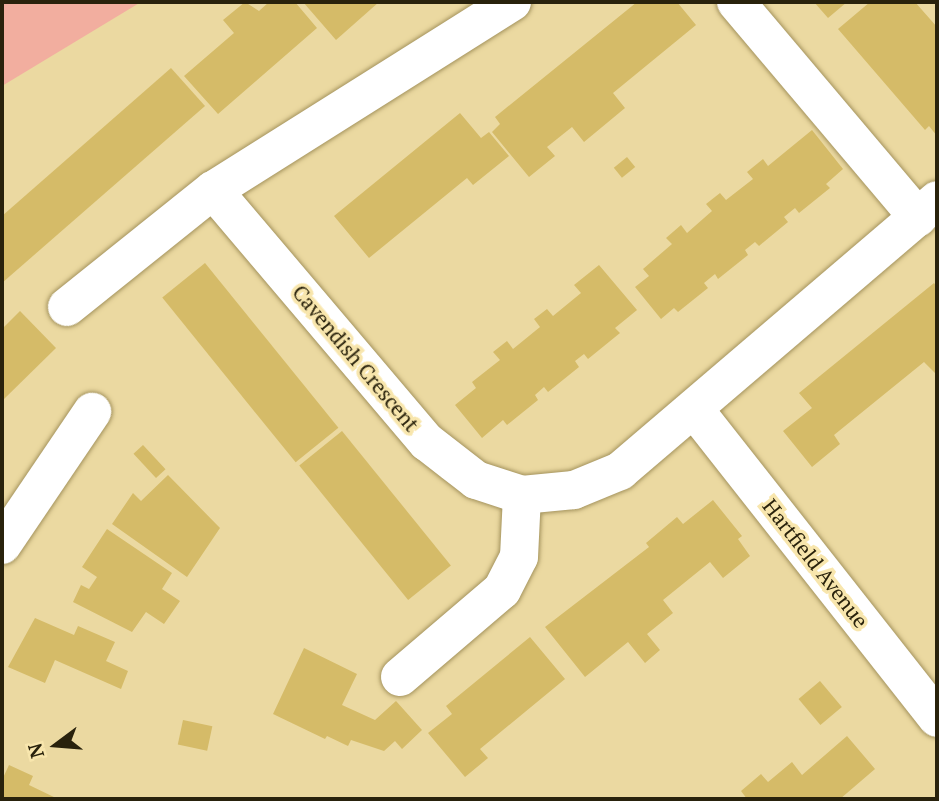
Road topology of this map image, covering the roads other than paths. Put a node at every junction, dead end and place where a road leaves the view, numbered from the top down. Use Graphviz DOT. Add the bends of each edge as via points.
graph roads {
  1 [pos="512,2"];
  2 [pos="736,2"];
  3 [pos="212,190"];
  4 [pos="928,209"];
  5 [pos="67,307"];
  6 [pos="694,408"];
  7 [pos="92,412"];
  8 [pos="522,495"];
  9 [pos="2,545"];
  10 [pos="400,677"];
  11 [pos="937,718"];
  1 -- 3 [label="street"];
  2 -- 4 [label="street"];
  3 -- 5 [label="street"];
  3 -- 8 [label="street, Cavendish Crescent" via="427,442 476,480"];
  4 -- 6 [label="street"];
  6 -- 8 [label="street" via="620,471 574,490"];
  6 -- 11 [label="street, Hartfield Avenue"];
  7 -- 9 [label="street"];
  8 -- 10 [label="street" via="519,557 502,590"];
}
